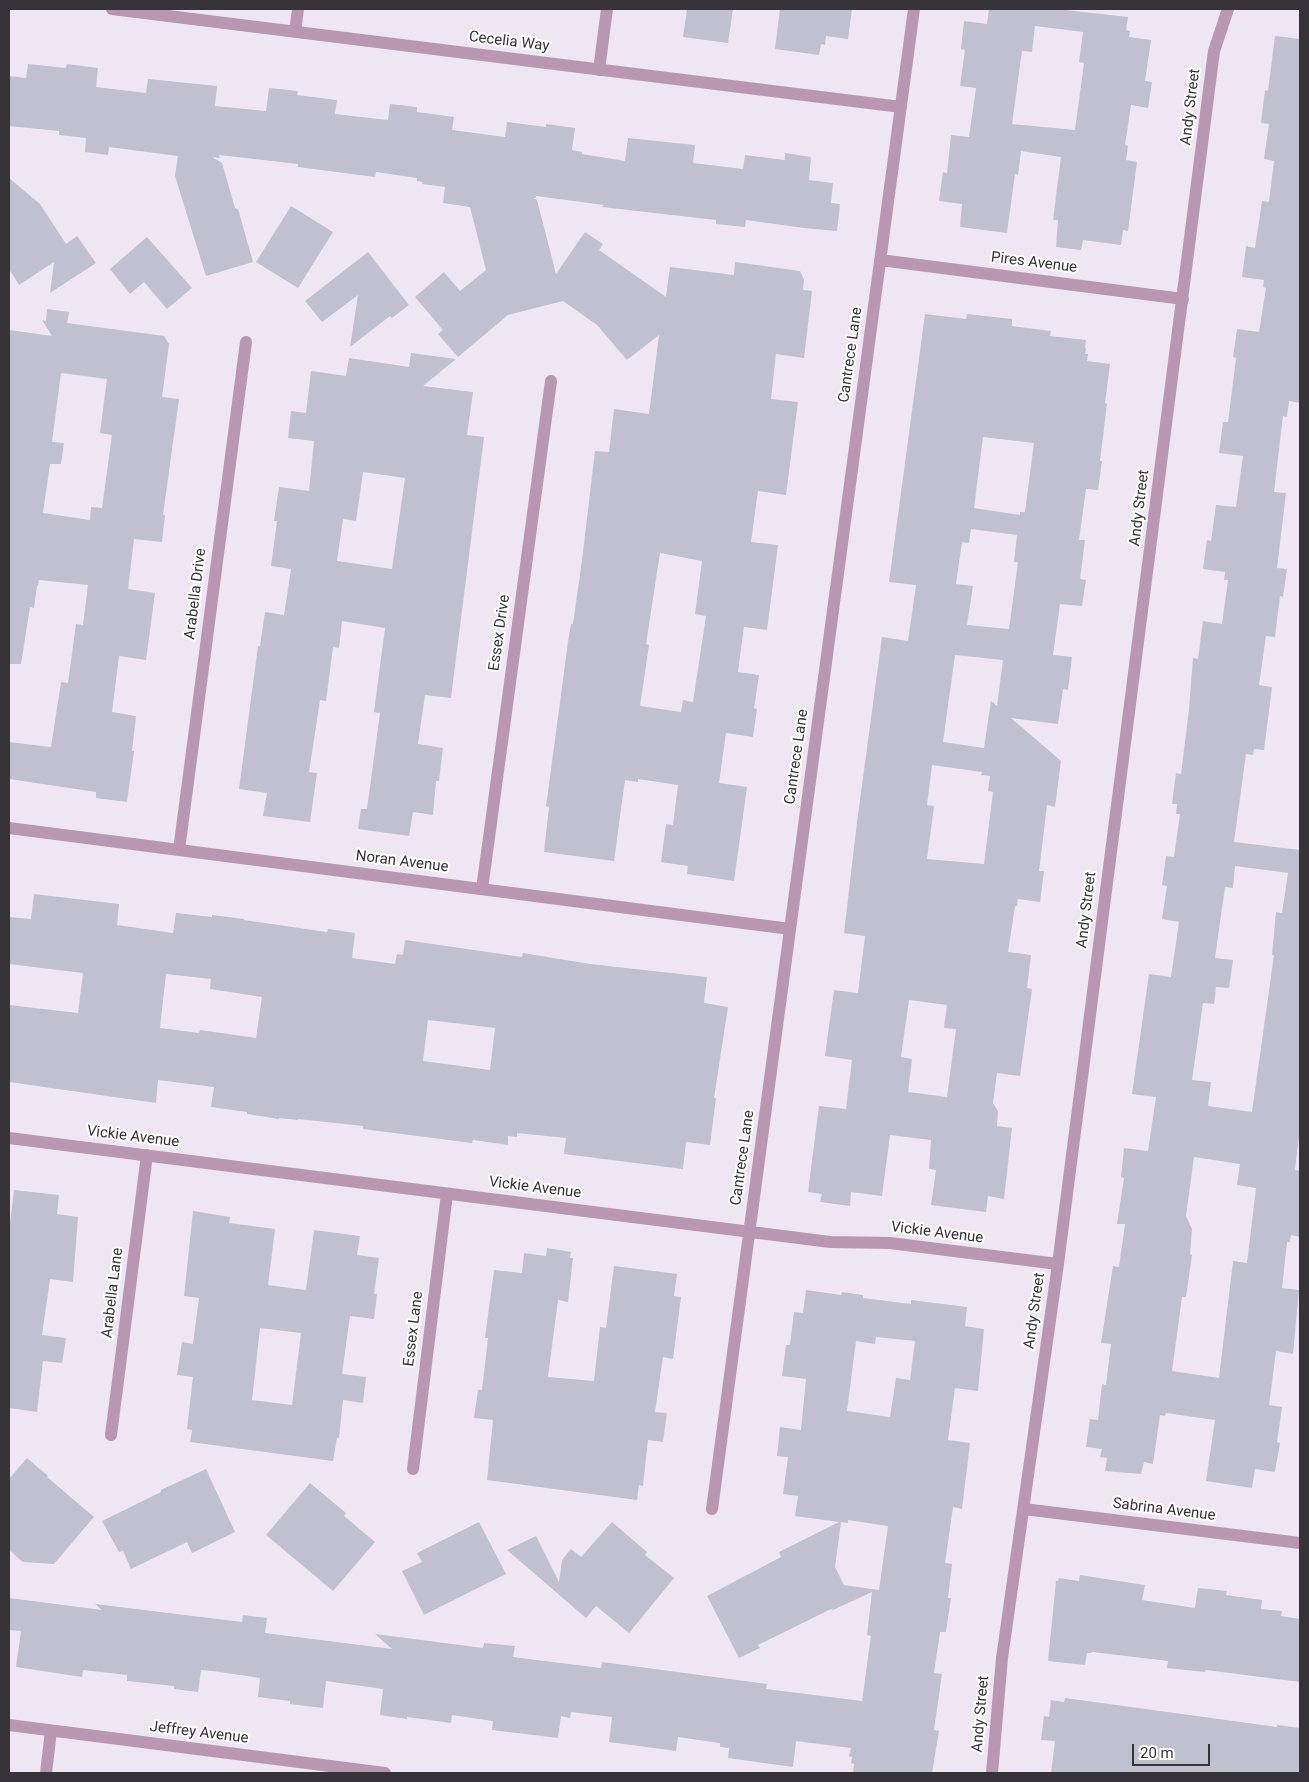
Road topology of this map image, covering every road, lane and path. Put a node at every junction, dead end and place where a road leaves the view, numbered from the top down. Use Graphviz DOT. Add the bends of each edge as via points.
graph roads {
  1 [pos="112,9"];
  2 [pos="298,9"];
  3 [pos="607,9"];
  4 [pos="914,9"];
  5 [pos="1228,9"];
  6 [pos="295,32"];
  7 [pos="599,70"];
  8 [pos="901,107"];
  9 [pos="880,260"];
  10 [pos="1183,299"];
  11 [pos="246,342"];
  12 [pos="551,380"];
  13 [pos="9,828"];
  14 [pos="180,850"];
  15 [pos="482,889"];
  16 [pos="790,929"];
  17 [pos="9,1138"];
  18 [pos="147,1155"];
  19 [pos="447,1194"];
  20 [pos="750,1232"];
  21 [pos="1058,1264"];
  22 [pos="112,1435"];
  23 [pos="413,1469"];
  24 [pos="712,1509"];
  25 [pos="1024,1509"];
  26 [pos="1300,1544"];
  27 [pos="9,1725"];
  28 [pos="51,1731"];
  29 [pos="46,1773"];
  30 [pos="385,1773"];
  31 [pos="992,1773"];
  1 -- 6 [label="street, Cecelia Way"];
  2 -- 6 [label="street"];
  3 -- 7 [label="street"];
  4 -- 8 [label="street, Cantrece Lane"];
  5 -- 10 [label="street, Andy Street" via="1214,51"];
  6 -- 7 [label="street, Cecelia Way"];
  7 -- 8 [label="street, Cecelia Way"];
  8 -- 9 [label="street, Cantrece Lane"];
  9 -- 10 [label="street, Pires Avenue"];
  9 -- 16 [label="street, Cantrece Lane"];
  10 -- 21 [label="street, Andy Street"];
  11 -- 14 [label="street, Arabella Drive"];
  12 -- 15 [label="street, Essex Drive"];
  13 -- 14 [label="street, Noran Avenue"];
  14 -- 15 [label="street, Noran Avenue"];
  15 -- 16 [label="street, Noran Avenue"];
  16 -- 20 [label="street, Cantrece Lane"];
  17 -- 18 [label="street, Vickie Avenue"];
  18 -- 19 [label="street, Vickie Avenue"];
  18 -- 22 [label="street, Arabella Lane"];
  19 -- 20 [label="street, Vickie Avenue"];
  19 -- 23 [label="street, Essex Lane"];
  20 -- 21 [label="street, Vickie Avenue" via="830,1242 890,1243"];
  20 -- 24 [label="street, Cantrece Lane"];
  21 -- 25 [label="street, Andy Street"];
  25 -- 26 [label="street, Sabrina Avenue"];
  25 -- 31 [label="street, Andy Street" via="1002,1658"];
  27 -- 28 [label="street, Jeffrey Avenue"];
  28 -- 29 [label="street"];
  28 -- 30 [label="street, Jeffrey Avenue"];
}
